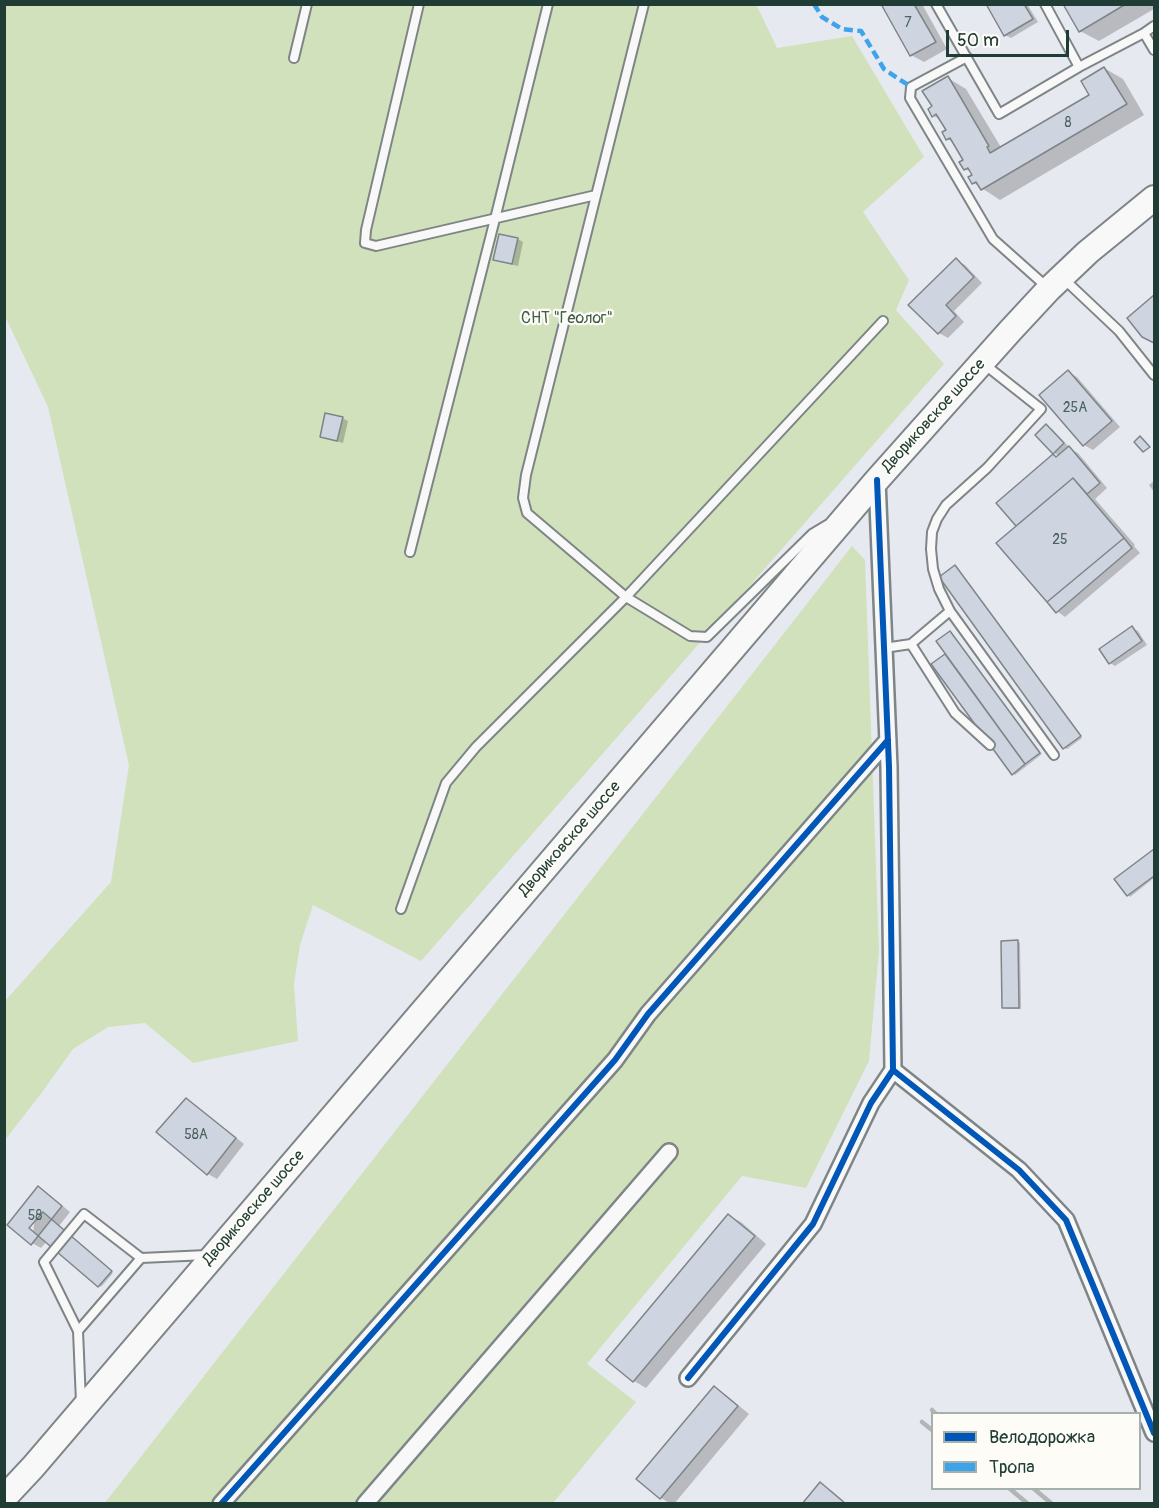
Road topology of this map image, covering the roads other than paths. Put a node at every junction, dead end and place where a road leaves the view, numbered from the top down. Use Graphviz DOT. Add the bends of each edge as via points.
graph roads {
  1 [pos="307,4"];
  2 [pos="418,4"];
  3 [pos="548,4"];
  4 [pos="644,4"];
  5 [pos="936,4"];
  6 [pos="1045,4"];
  7 [pos="1155,26"];
  8 [pos="1144,33"];
  9 [pos="1155,50"];
  10 [pos="967,57"];
  11 [pos="294,58"];
  12 [pos="1080,67"];
  13 [pos="596,195"];
  14 [pos="1155,198"];
  15 [pos="495,219"];
  16 [pos="1055,283"];
  17 [pos="883,321"];
  18 [pos="981,362"];
  19 [pos="1155,375"];
  20 [pos="877,480"];
  21 [pos="850,511"];
  22 [pos="410,552"];
  23 [pos="626,597"];
  24 [pos="950,611"];
  25 [pos="910,644"];
  26 [pos="884,648"];
  27 [pos="888,740"];
  28 [pos="990,745"];
  29 [pos="1054,755"];
  30 [pos="401,909"];
  31 [pos="893,1070"];
  32 [pos="669,1152"];
  33 [pos="214,1255"];
  34 [pos="141,1258"];
  35 [pos="78,1331"];
  36 [pos="688,1378"];
  37 [pos="81,1410"];
  38 [pos="1155,1433"];
  39 [pos="4,1498"];
  40 [pos="221,1503"];
  41 [pos="365,1503"];
  1 -- 11 [label="lane"];
  2 -- 15 [label="lane" via="364,243 376,246"];
  3 -- 15 [label="lane"];
  4 -- 13 [label="lane"];
  5 -- 10 [label="lane"];
  6 -- 12 [label="lane"];
  7 -- 8 [label="lane"];
  8 -- 9 [label="lane"];
  8 -- 12 [label="lane"];
  10 -- 12 [label="lane" via="999,114"];
  10 -- 16 [label="lane" via="911,87 910,98 993,239"];
  13 -- 15 [label="lane"];
  13 -- 23 [label="lane" via="523,498 527,513"];
  14 -- 16 [label="main road, Двориковское шоссе"];
  15 -- 22 [label="lane"];
  16 -- 18 [label="main road, Двориковское шоссе"];
  16 -- 19 [label="lane" via="1119,331"];
  17 -- 23 [label="lane"];
  18 -- 20 [label="main road, Двориковское шоссе"];
  18 -- 24 [label="lane" via="1041,409 987,468 946,505 937,519 932,532 933,568"];
  20 -- 21 [label="main road, Двориковское шоссе"];
  20 -- 26 [label="street"];
  21 -- 23 [label="lane" via="812,534 707,637 690,636"];
  21 -- 33 [label="main road, Двориковское шоссе"];
  23 -- 30 [label="lane" via="476,747 446,783"];
  24 -- 25 [label="lane"];
  24 -- 29 [label="lane"];
  25 -- 26 [label="lane"];
  25 -- 28 [label="lane" via="955,713"];
  26 -- 27 [label="street"];
  27 -- 31 [label="street"];
  27 -- 40 [label="street" via="648,1014 615,1060"];
  31 -- 36 [label="street" via="871,1103 813,1224"];
  31 -- 38 [label="street" via="1019,1170 1066,1220"];
  32 -- 41 [label="street"];
  33 -- 34 [label="lane"];
  33 -- 37 [label="main road, Двориковское шоссе"];
  34 -- 35 [label="lane"];
  34 -- 35 [label="lane" via="84,1214 44,1262"];
  35 -- 37 [label="lane"];
  37 -- 39 [label="main road, Двориковское шоссе"];
}
